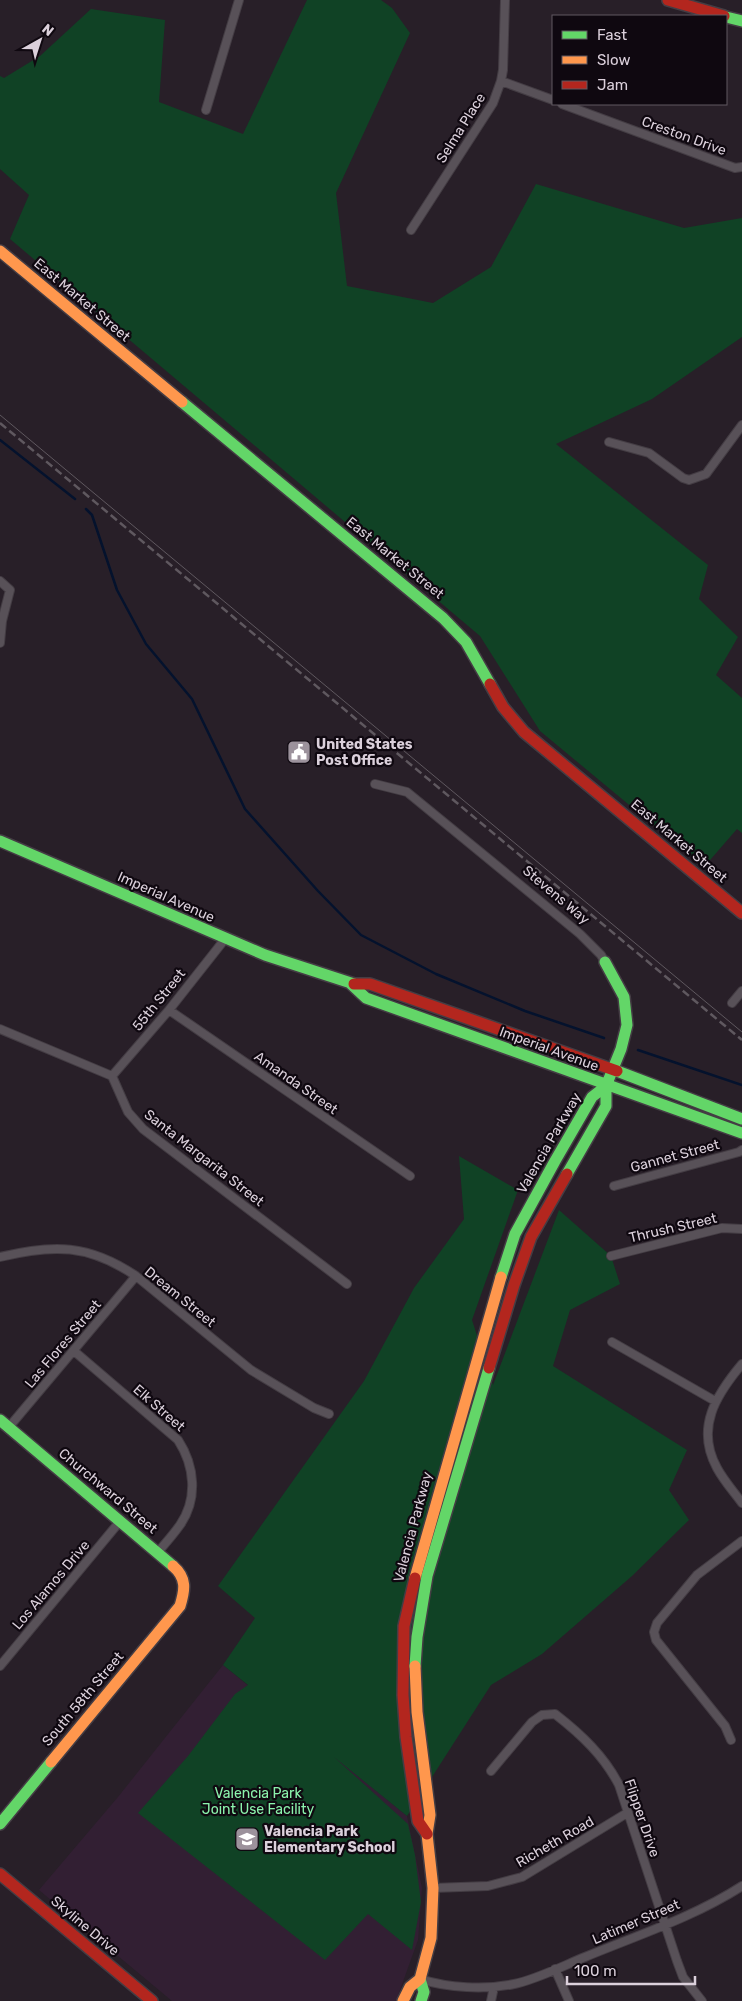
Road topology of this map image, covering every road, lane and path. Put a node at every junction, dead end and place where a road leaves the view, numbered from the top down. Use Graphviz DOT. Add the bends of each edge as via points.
graph roads {
  1 [pos="239,0"];
  2 [pos="505,0"];
  3 [pos="668,0"];
  4 [pos="721,15"];
  5 [pos="727,17"];
  6 [pos="742,21"];
  7 [pos="501,81"];
  8 [pos="552,100"];
  9 [pos="565,105"];
  10 [pos="206,110"];
  11 [pos="742,167"];
  12 [pos="411,230"];
  13 [pos="0,251"];
  14 [pos="742,425"];
  15 [pos="609,442"];
  16 [pos="0,581"];
  17 [pos="0,643"];
  18 [pos="375,784"];
  19 [pos="0,841"];
  20 [pos="742,913"];
  21 [pos="225,939"];
  22 [pos="605,962"];
  23 [pos="351,984"];
  24 [pos="742,991"];
  25 [pos="732,1003"];
  26 [pos="169,1010"];
  27 [pos="0,1029"];
  28 [pos="613,1069"];
  29 [pos="112,1076"];
  30 [pos="606,1086"];
  31 [pos="742,1119"];
  32 [pos="742,1133"];
  33 [pos="742,1150"];
  34 [pos="410,1176"];
  35 [pos="614,1186"];
  36 [pos="742,1229"];
  37 [pos="611,1256"];
  38 [pos="0,1257"];
  39 [pos="136,1276"];
  40 [pos="348,1284"];
  41 [pos="612,1342"];
  42 [pos="74,1351"];
  43 [pos="742,1364"];
  44 [pos="715,1401"];
  45 [pos="328,1414"];
  46 [pos="4,1423"];
  47 [pos="742,1503"];
  48 [pos="121,1520"];
  49 [pos="742,1541"];
  50 [pos="157,1553"];
  51 [pos="186,1591"];
  52 [pos="0,1666"];
  53 [pos="731,1740"];
  54 [pos="491,1770"];
  55 [pos="628,1813"];
  56 [pos="0,1824"];
  57 [pos="427,1834"];
  58 [pos="0,1874"];
  59 [pos="742,1886"];
  60 [pos="433,1888"];
  61 [pos="665,1924"];
  62 [pos="555,1969"];
  63 [pos="420,1979"];
  64 [pos="494,1986"];
  65 [pos="152,2001"];
  66 [pos="403,2001"];
  67 [pos="421,2001"];
  68 [pos="491,2001"];
  69 [pos="569,2001"];
  70 [pos="702,2001"];
  1 -- 10 [label="street"];
  2 -- 7 [label="street, Selma Place"];
  3 -- 4 [label="main road"];
  5 -- 6 [label="main road"];
  7 -- 8 [label="street"];
  7 -- 12 [label="street, Selma Place" via="493,103"];
  9 -- 11 [label="street, Creston Drive" via="735,168"];
  13 -- 20 [label="main road, East Market Street" via="443,618 466,642 502,707 524,732"];
  14 -- 15 [label="street" via="706,474 689,480 649,453"];
  16 -- 17 [label="street" via="10,590"];
  18 -- 22 [label="street, Stevens Way" via="407,792 580,934"];
  19 -- 21 [label="main road, Imperial Avenue"];
  21 -- 23 [label="main road, Imperial Avenue"];
  21 -- 26 [label="street, 55th Street"];
  22 -- 28 [label="main road, Stevens Way" via="624,997 627,1025"];
  23 -- 28 [label="main road, Imperial Avenue" via="370,984"];
  23 -- 30 [label="main road, Imperial Avenue" via="366,998"];
  24 -- 25 [label="street"];
  26 -- 29 [label="street, 55th Street"];
  26 -- 34 [label="street, Amanda Street"];
  27 -- 29 [label="street"];
  28 -- 30 [label="main road, Stevens Way"];
  28 -- 31 [label="main road, Imperial Avenue"];
  29 -- 40 [label="street, Santa Margarita Street" via="128,1112 143,1129"];
  30 -- 32 [label="main road, Imperial Avenue"];
  30 -- 57 [label="main road, Valencia Parkway" via="606,1106 528,1245 427,1576 415,1663 417,1712 430,1815"];
  30 -- 57 [label="main road, Valencia Parkway" via="592,1097 515,1234 490,1310 413,1584 404,1626 403,1695 418,1820"];
  33 -- 35 [label="street, Gannet Street"];
  36 -- 37 [label="street, Thrush Street" via="722,1228"];
  38 -- 39 [label="street, Dream Street" via="51,1248 79,1250 118,1264"];
  39 -- 42 [label="street, Las Flores Street"];
  39 -- 45 [label="street, Dream Street" via="251,1370"];
  41 -- 44 [label="street"];
  42 -- 46 [label="street, Las Flores Street"];
  42 -- 50 [label="street, Elk Street" via="178,1440 187,1456 193,1483 188,1510 180,1526"];
  43 -- 44 [label="street"];
  44 -- 47 [label="street" via="708,1441 718,1470"];
  46 -- 48 [label="main road, Churchward Street"];
  48 -- 50 [label="main road, Churchward Street"];
  48 -- 52 [label="street, Los Alamos Drive"];
  49 -- 53 [label="street" via="697,1574 657,1623 654,1632 656,1640 725,1726"];
  50 -- 51 [label="main road, Churchward Street" via="180,1572"];
  51 -- 56 [label="main road, South 58th Street" via="180,1606"];
  54 -- 55 [label="street, Flipper Drive" via="532,1722 542,1715 555,1714 598,1752 610,1768 620,1786"];
  55 -- 60 [label="street, Richeth Road" via="522,1876 488,1886"];
  55 -- 61 [label="street, Flipper Drive"];
  57 -- 60 [label="main road, Valencia Parkway"];
  58 -- 65 [label="main road, Skyline Drive"];
  59 -- 61 [label="street, Latimer Street"];
  60 -- 63 [label="main road, Valencia Parkway" via="431,1938"];
  61 -- 62 [label="street, Latimer Street"];
  61 -- 70 [label="street, Flipper Drive" via="684,1976"];
  62 -- 64 [label="street, Latimer Street" via="516,1984"];
  62 -- 69 [label="street"];
  63 -- 64 [label="street, Latimer Street" via="436,1984"];
  63 -- 66 [label="main road, Valencia Parkway" via="410,1986"];
  63 -- 67 [label="main road, Valencia Parkway" via="424,1992"];
  64 -- 68 [label="street"];
}
